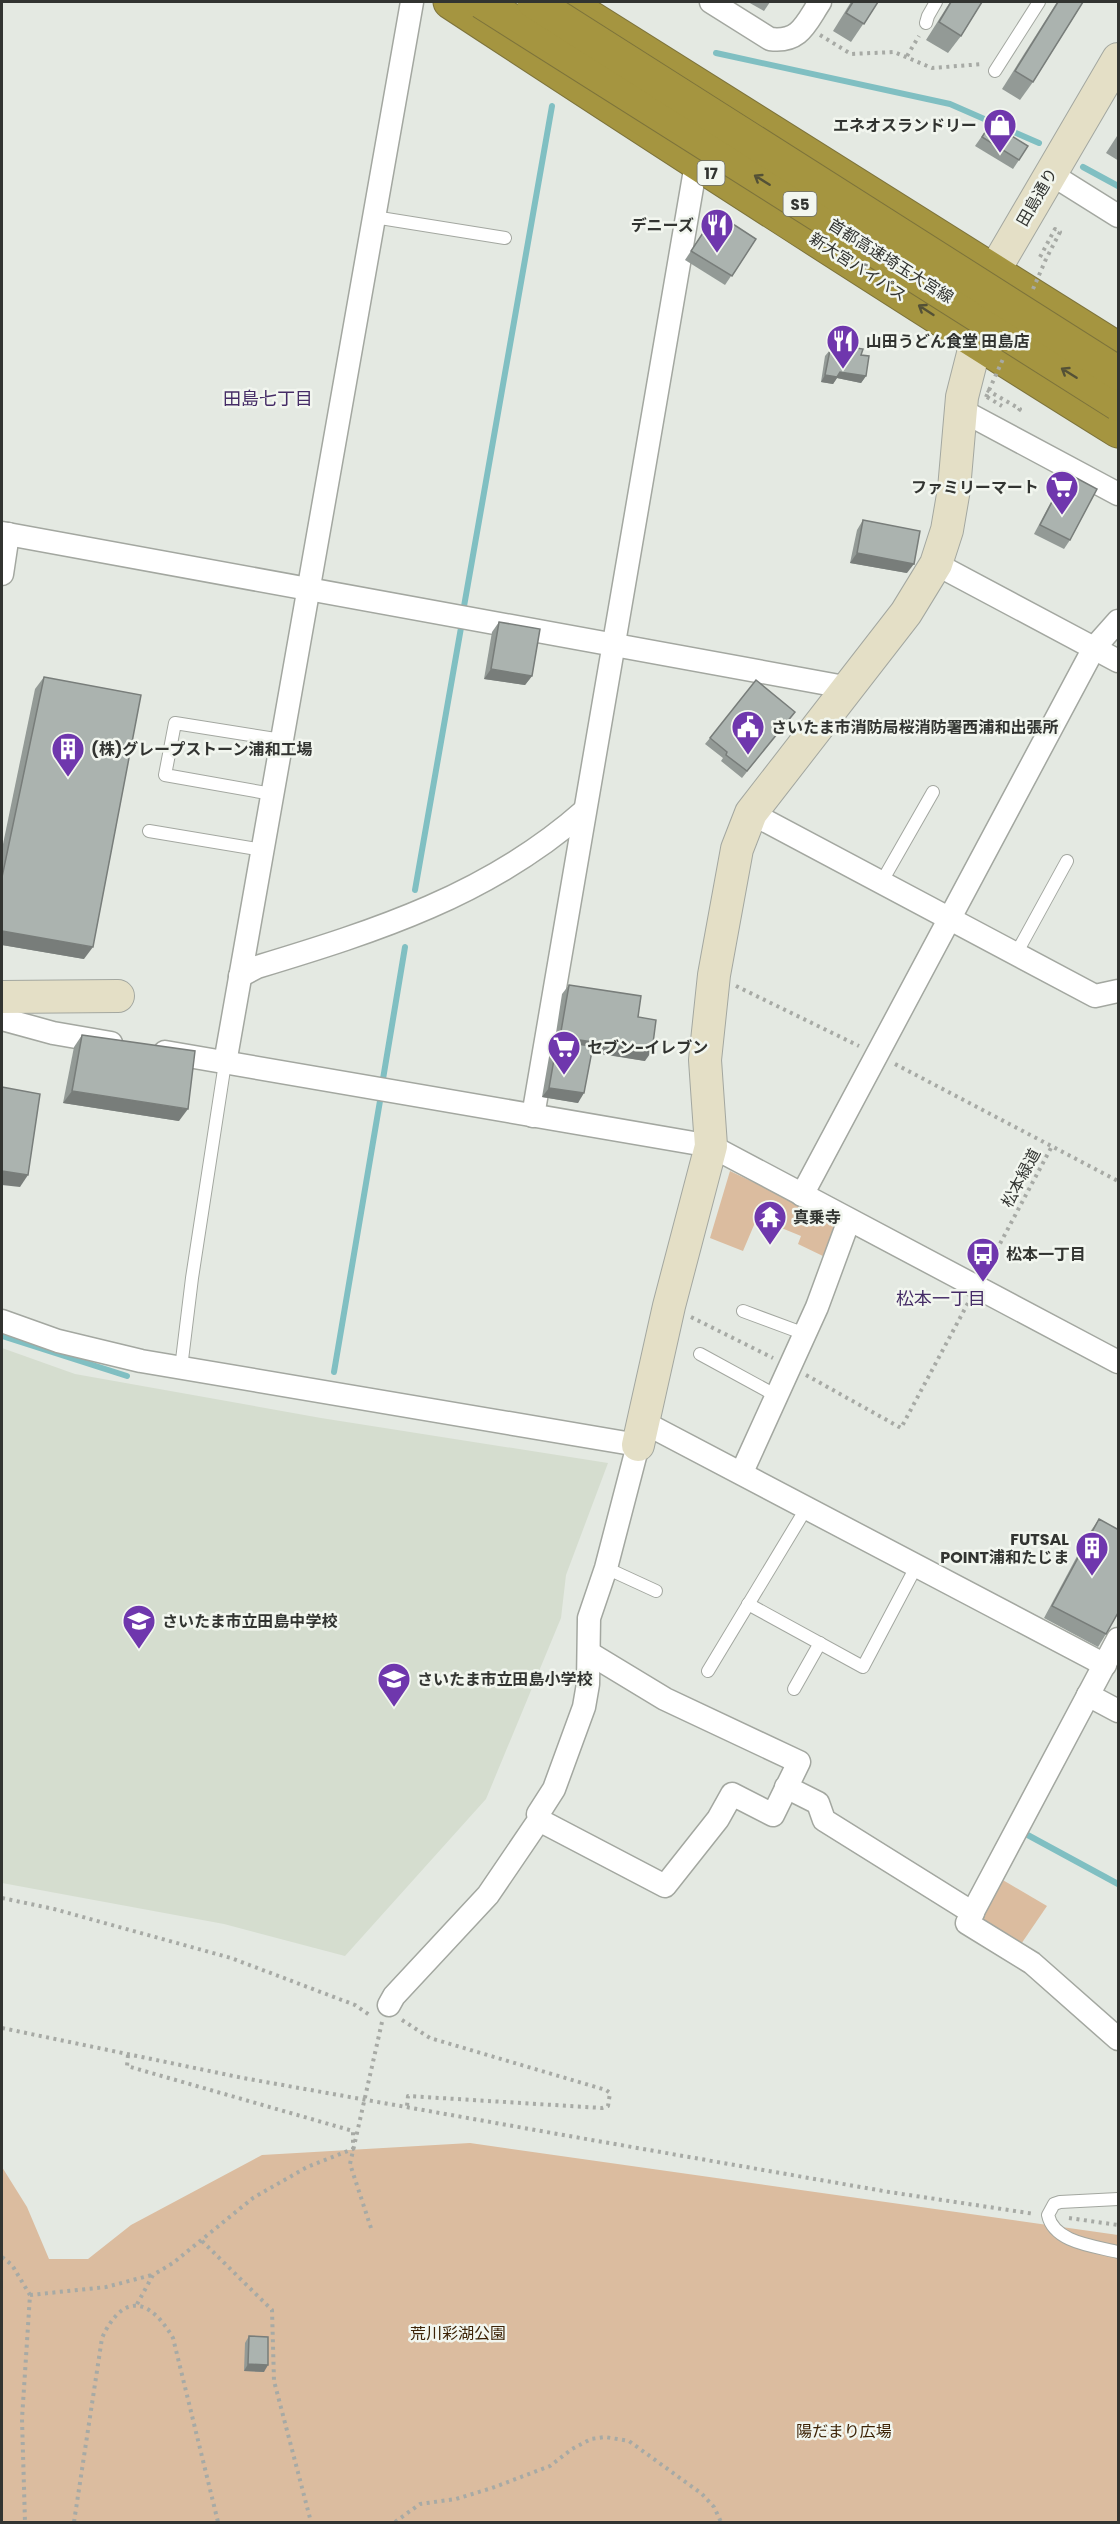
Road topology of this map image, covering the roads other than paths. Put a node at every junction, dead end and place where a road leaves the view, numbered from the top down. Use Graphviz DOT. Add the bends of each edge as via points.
graph roads {
  1 [pos="408,2"];
  2 [pos="450,2"];
  3 [pos="482,2"];
  4 [pos="534,2"];
  5 [pos="566,2"];
  6 [pos="820,2"];
  7 [pos="936,2"];
  8 [pos="1039,2"];
  9 [pos="719,4"];
  10 [pos="926,23"];
  11 [pos="1119,59"];
  12 [pos="995,70"];
  13 [pos="696,164"];
  14 [pos="1051,174"];
  15 [pos="1119,216"];
  16 [pos="374,217"];
  17 [pos="505,238"];
  18 [pos="994,271"];
  19 [pos="975,342"];
  20 [pos="1119,349"];
  21 [pos="1119,373"];
  22 [pos="974,403"];
  23 [pos="1119,404"];
  24 [pos="1119,431"];
  25 [pos="1119,494"];
  26 [pos="5,534"];
  27 [pos="936,564"];
  28 [pos="2,574"];
  29 [pos="309,589"];
  30 [pos="1119,621"];
  31 [pos="614,645"];
  32 [pos="1094,648"];
  33 [pos="1119,661"];
  34 [pos="850,688"];
  35 [pos="282,740"];
  36 [pos="933,792"];
  37 [pos="272,794"];
  38 [pos="584,812"];
  39 [pos="751,813"];
  40 [pos="149,831"];
  41 [pos="263,850"];
  42 [pos="1068,861"];
  43 [pos="881,883"];
  44 [pos="949,919"];
  45 [pos="1016,954"];
  46 [pos="240,976"];
  47 [pos="1119,991"];
  48 [pos="118,996"];
  49 [pos="2,997"];
  50 [pos="2,1019"];
  51 [pos="225,1063"];
  52 [pos="533,1116"];
  53 [pos="711,1146"];
  54 [pos="801,1194"];
  55 [pos="849,1220"];
  56 [pos="743,1311"];
  57 [pos="2,1321"];
  58 [pos="805,1334"];
  59 [pos="700,1354"];
  60 [pos="1119,1362"];
  61 [pos="181,1368"];
  62 [pos="777,1396"];
  63 [pos="641,1433"];
  64 [pos="742,1472"];
  65 [pos="807,1507"];
  66 [pos="917,1565"];
  67 [pos="606,1568"];
  68 [pos="656,1591"];
  69 [pos="748,1604"];
  70 [pos="1119,1639"];
  71 [pos="820,1643"];
  72 [pos="589,1653"];
  73 [pos="1105,1665"];
  74 [pos="708,1671"];
  75 [pos="794,1689"];
  76 [pos="1088,1695"];
  77 [pos="1119,1711"];
  78 [pos="786,1787"];
  79 [pos="539,1820"];
  80 [pos="973,1912"];
  81 [pos="389,2005"];
  82 [pos="1119,2039"];
  83 [pos="1119,2199"];
  84 [pos="1119,2252"];
  1 -- 16 [label="street"];
  2 -- 13 [label="highway, 新大宮バイパス / 17"];
  23 -- 3 [label="highway, 首都高速埼玉大宮線 / S5, one-way, bridge"];
  4 -- 21 [label="highway, 首都高速埼玉大宮線 / S5, bridge"];
  5 -- 18 [label="highway"];
  6 -- 9 [label="street" via="790,39 770,39"];
  7 -- 10 [label="lane"];
  8 -- 12 [label="lane"];
  11 -- 14 [label="street, 田島通り"];
  19 -- 13 [label="highway, 新大宮バイパス / 17, one-way"];
  13 -- 31 [label="street"];
  14 -- 15 [label="street"];
  14 -- 18 [label="street, 田島通り"];
  16 -- 17 [label="lane"];
  16 -- 29 [label="street"];
  18 -- 19 [label="street, 田島通り"];
  18 -- 20 [label="highway"];
  19 -- 22 [label="street, 田島通り"];
  19 -- 24 [label="highway, 新大宮バイパス / 17"];
  22 -- 25 [label="street"];
  22 -- 27 [label="street, 田島通り"];
  26 -- 28 [label="street"];
  26 -- 29 [label="street"];
  27 -- 32 [label="street"];
  27 -- 34 [label="street, 田島通り" via="906,613"];
  29 -- 31 [label="street"];
  29 -- 35 [label="street"];
  30 -- 32 [label="street"];
  31 -- 34 [label="street"];
  31 -- 38 [label="street"];
  32 -- 33 [label="street"];
  32 -- 44 [label="street"];
  34 -- 39 [label="street, 田島通り"];
  35 -- 37 [label="street"];
  35 -- 37 [label="lane" via="175,723 165,775"];
  36 -- 43 [label="lane"];
  37 -- 41 [label="street"];
  38 -- 46 [label="street" via="553,838 492,878 421,912"];
  38 -- 52 [label="street"];
  39 -- 43 [label="street"];
  39 -- 53 [label="street, 田島通り" via="737,849 714,975 705,1060"];
  40 -- 41 [label="lane"];
  41 -- 46 [label="street"];
  42 -- 45 [label="lane"];
  43 -- 44 [label="street"];
  44 -- 45 [label="street"];
  44 -- 54 [label="street"];
  45 -- 47 [label="street" via="1095,996"];
  46 -- 51 [label="street"];
  48 -- 49 [label="street"];
  50 -- 51 [label="street" via="53,1033"];
  51 -- 52 [label="street"];
  51 -- 61 [label="lane"];
  52 -- 53 [label="street"];
  53 -- 54 [label="street"];
  53 -- 63 [label="street, 田島通り"];
  54 -- 55 [label="street"];
  55 -- 58 [label="street"];
  55 -- 60 [label="street"];
  56 -- 58 [label="lane"];
  57 -- 61 [label="street" via="58,1341"];
  58 -- 62 [label="street"];
  59 -- 62 [label="lane"];
  61 -- 63 [label="street"];
  62 -- 64 [label="street"];
  63 -- 64 [label="street"];
  63 -- 67 [label="street"];
  64 -- 65 [label="street"];
  65 -- 66 [label="street"];
  65 -- 69 [label="lane"];
  66 -- 71 [label="lane" via="863,1667"];
  66 -- 73 [label="street"];
  67 -- 68 [label="lane"];
  67 -- 72 [label="street" via="589,1618"];
  69 -- 71 [label="lane"];
  69 -- 74 [label="lane"];
  70 -- 73 [label="street"];
  71 -- 75 [label="lane"];
  72 -- 78 [label="street" via="664,1700 799,1762"];
  72 -- 79 [label="street" via="584,1707 554,1789 538,1814"];
  73 -- 76 [label="street"];
  76 -- 77 [label="street"];
  76 -- 80 [label="street"];
  78 -- 79 [label="street" via="773,1815 732,1794 718,1820 665,1886"];
  78 -- 80 [label="street" via="818,1803 824,1820"];
  79 -- 81 [label="street" via="488,1896"];
  80 -- 82 [label="street" via="967,1923 1032,1963"];
  83 -- 84 [label="lane" via="1060,2202 1048,2215 1050,2226 1064,2237"];
}
